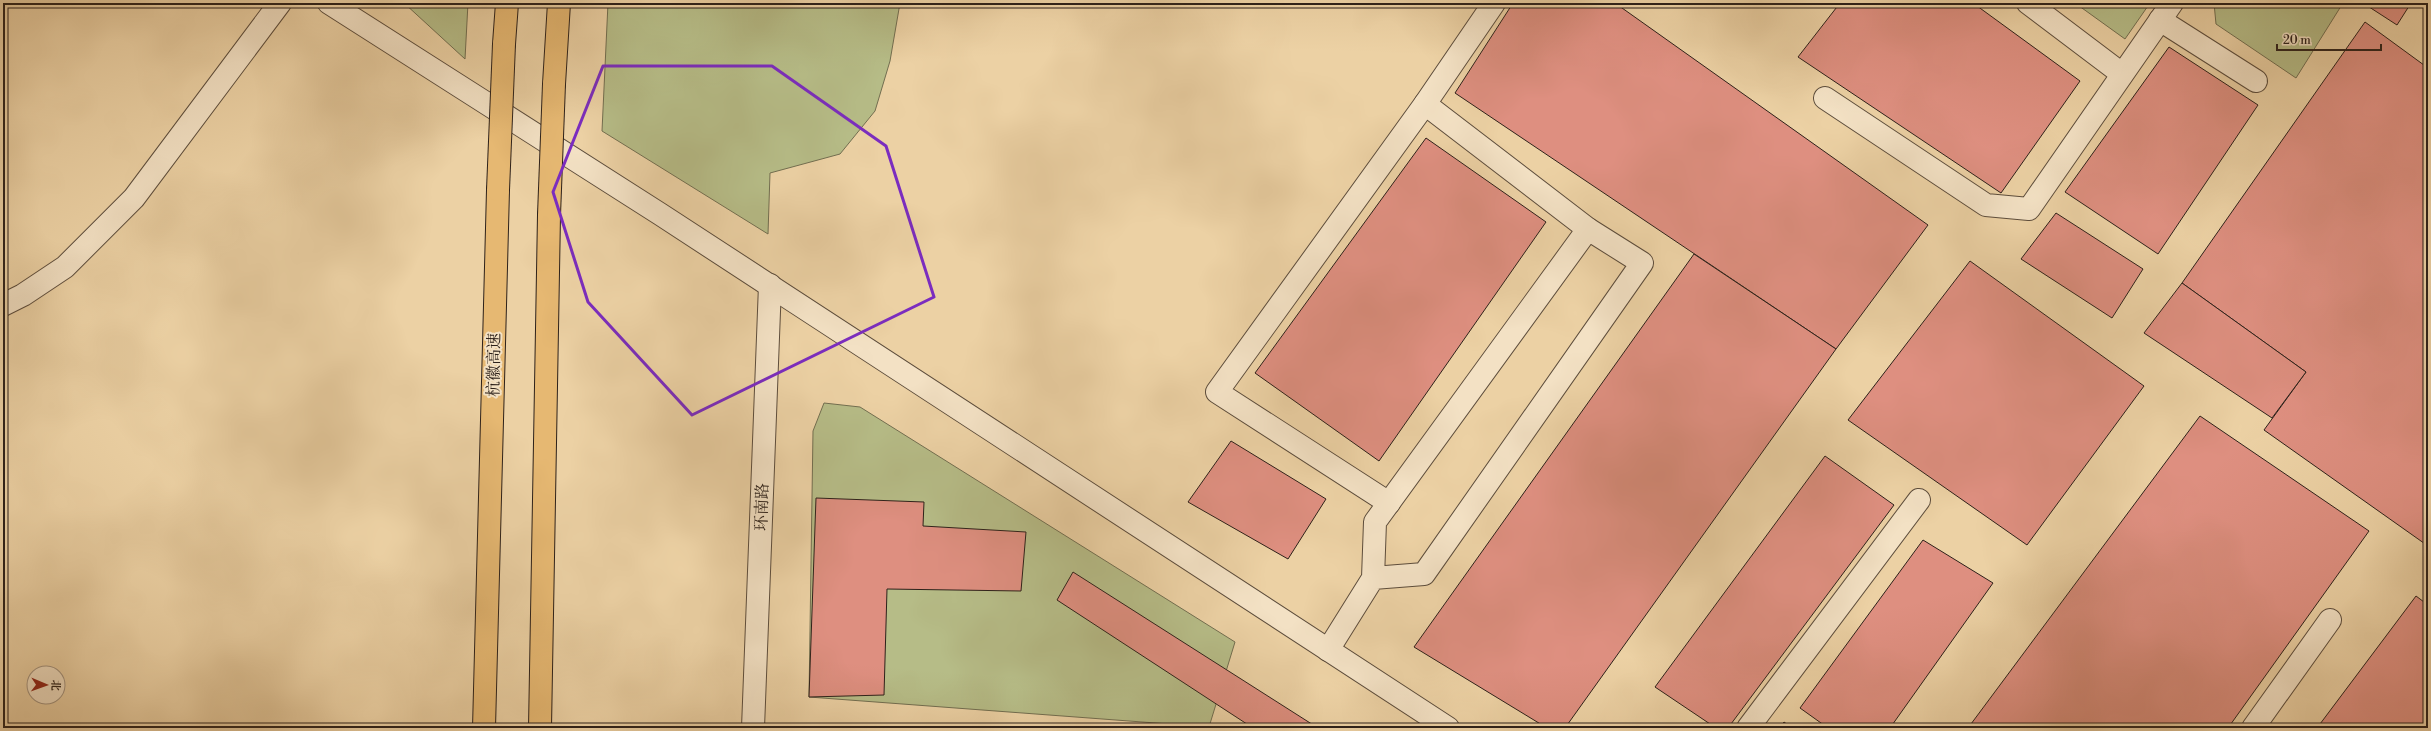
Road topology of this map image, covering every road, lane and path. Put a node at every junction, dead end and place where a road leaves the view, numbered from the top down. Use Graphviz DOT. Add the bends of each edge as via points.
graph roads {
  1 [pos="280,3"];
  2 [pos="329,3"];
  3 [pos="506,3"];
  4 [pos="559,3"];
  5 [pos="1494,3"];
  6 [pos="2028,3"];
  7 [pos="2166,12"];
  8 [pos="2122,74"];
  9 [pos="2256,81"];
  10 [pos="1825,98"];
  11 [pos="1425,104"];
  12 [pos="1588,229"];
  13 [pos="770,285"];
  14 [pos="3,305"];
  15 [pos="1919,500"];
  16 [pos="1389,503"];
  17 [pos="1373,578"];
  18 [pos="2330,620"];
  19 [pos="1328,650"];
  20 [pos="484,728"];
  21 [pos="540,728"];
  22 [pos="753,728"];
  23 [pos="1448,728"];
  24 [pos="1748,728"];
  25 [pos="2253,728"];
  1 -- 14 [label="street" via="134,198 65,267"];
  2 -- 13 [label="street"];
  3 -- 20 [label="highway, 杭徽高速, bridge" via="498,190"];
  4 -- 21 [label="highway, bridge" via="549,214"];
  5 -- 11 [label="street"];
  6 -- 8 [label="street"];
  7 -- 8 [label="street"];
  7 -- 9 [label="street"];
  8 -- 10 [label="street" via="2029,209 1986,205"];
  11 -- 12 [label="street"];
  11 -- 16 [label="street" via="1217,392"];
  12 -- 16 [label="street"];
  12 -- 17 [label="street" via="1642,263 1424,574"];
  13 -- 19 [label="street"];
  13 -- 22 [label="street, 环南路"];
  15 -- 24 [label="street"];
  16 -- 17 [label="street" via="1375,522"];
  17 -- 19 [label="street"];
  18 -- 25 [label="street"];
  19 -- 23 [label="street"];
}
